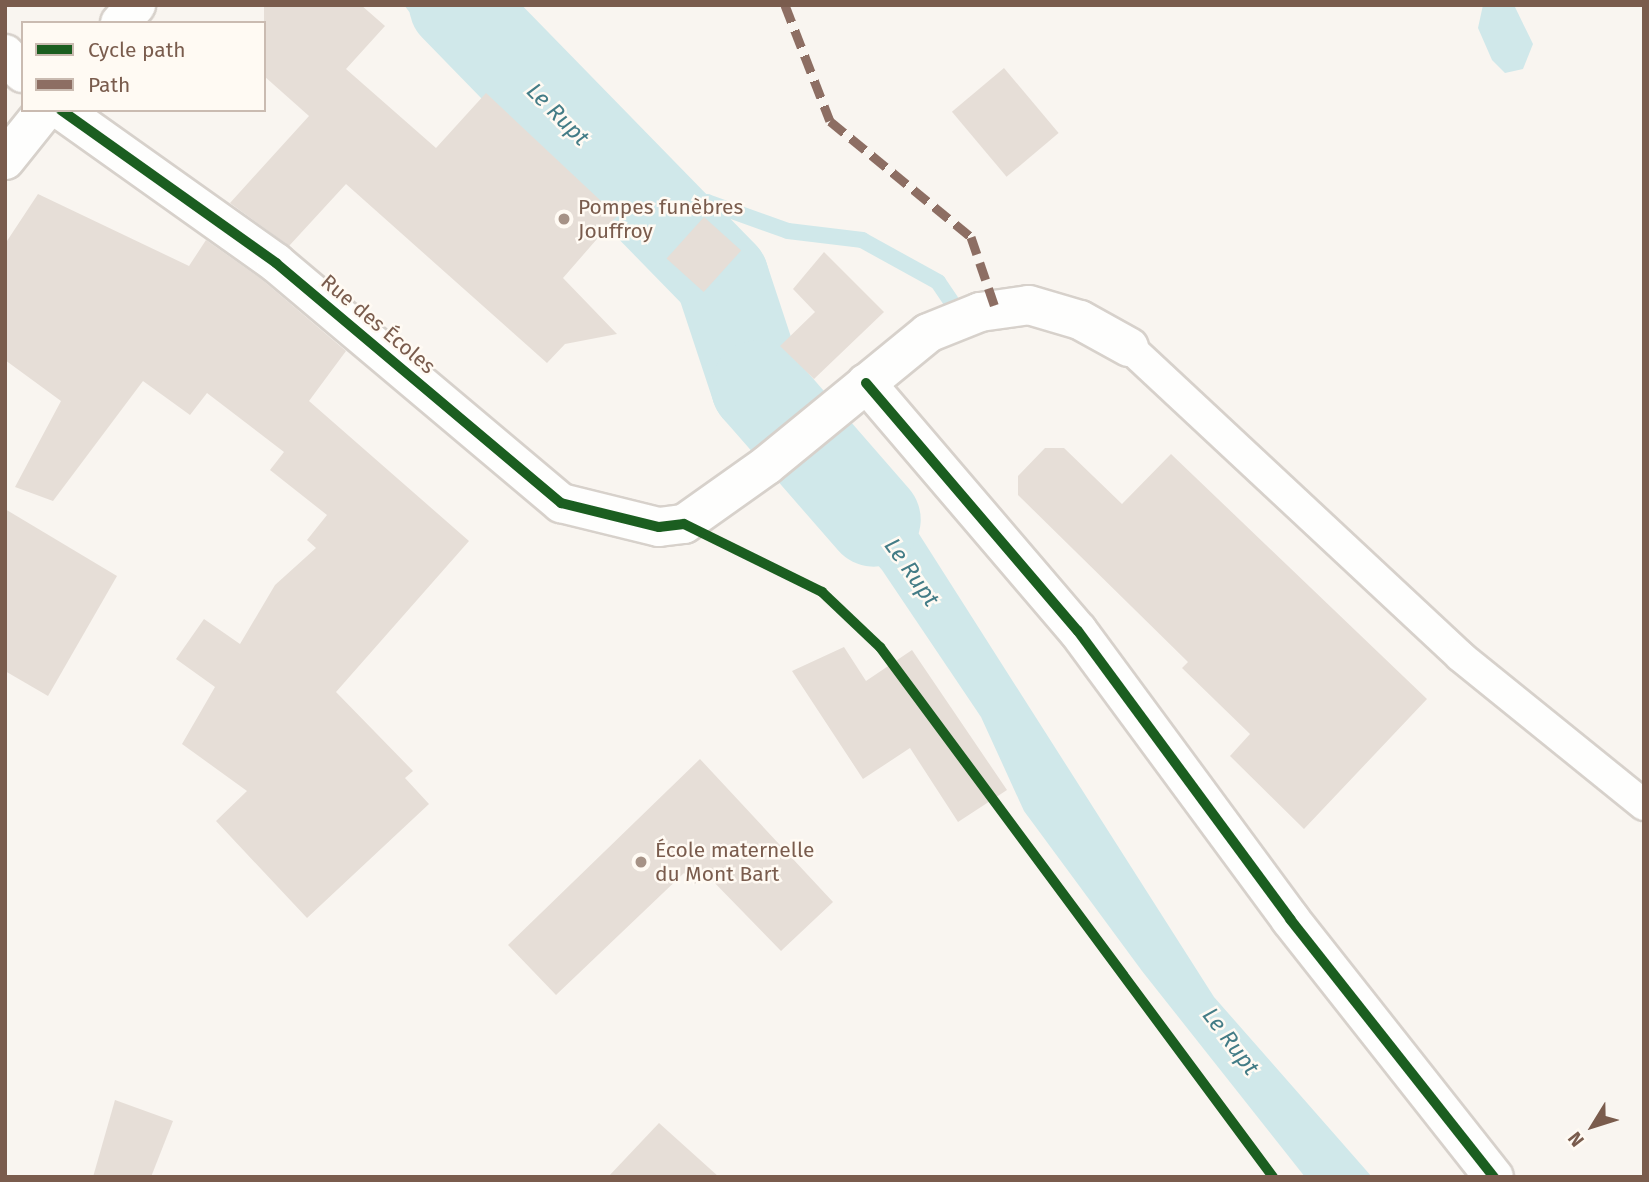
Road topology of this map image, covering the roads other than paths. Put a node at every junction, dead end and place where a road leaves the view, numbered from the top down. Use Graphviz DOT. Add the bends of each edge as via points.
graph roads {
  1 [pos="135,5"];
  2 [pos="122,21"];
  3 [pos="5,54"];
  4 [pos="21,71"];
  5 [pos="43,112"];
  6 [pos="64,112"];
  7 [pos="5,160"];
  8 [pos="1129,347"];
  9 [pos="866,383"];
  10 [pos="1644,805"];
  11 [pos="1494,1177"];
  1 -- 2 [label="street"];
  3 -- 4 [label="street"];
  5 -- 7 [label="street"];
  6 -- 9 [label="street, Rue des Écoles" via="276,263 561,503 659,527 684,524 767,465"];
  8 -- 9 [label="street, Rue des Écoles" via="1080,320 1030,305 980,312 928,332"];
  8 -- 10 [label="lane" via="1460,656"];
  9 -- 11 [label="street" via="1078,631 1290,919"];
}
